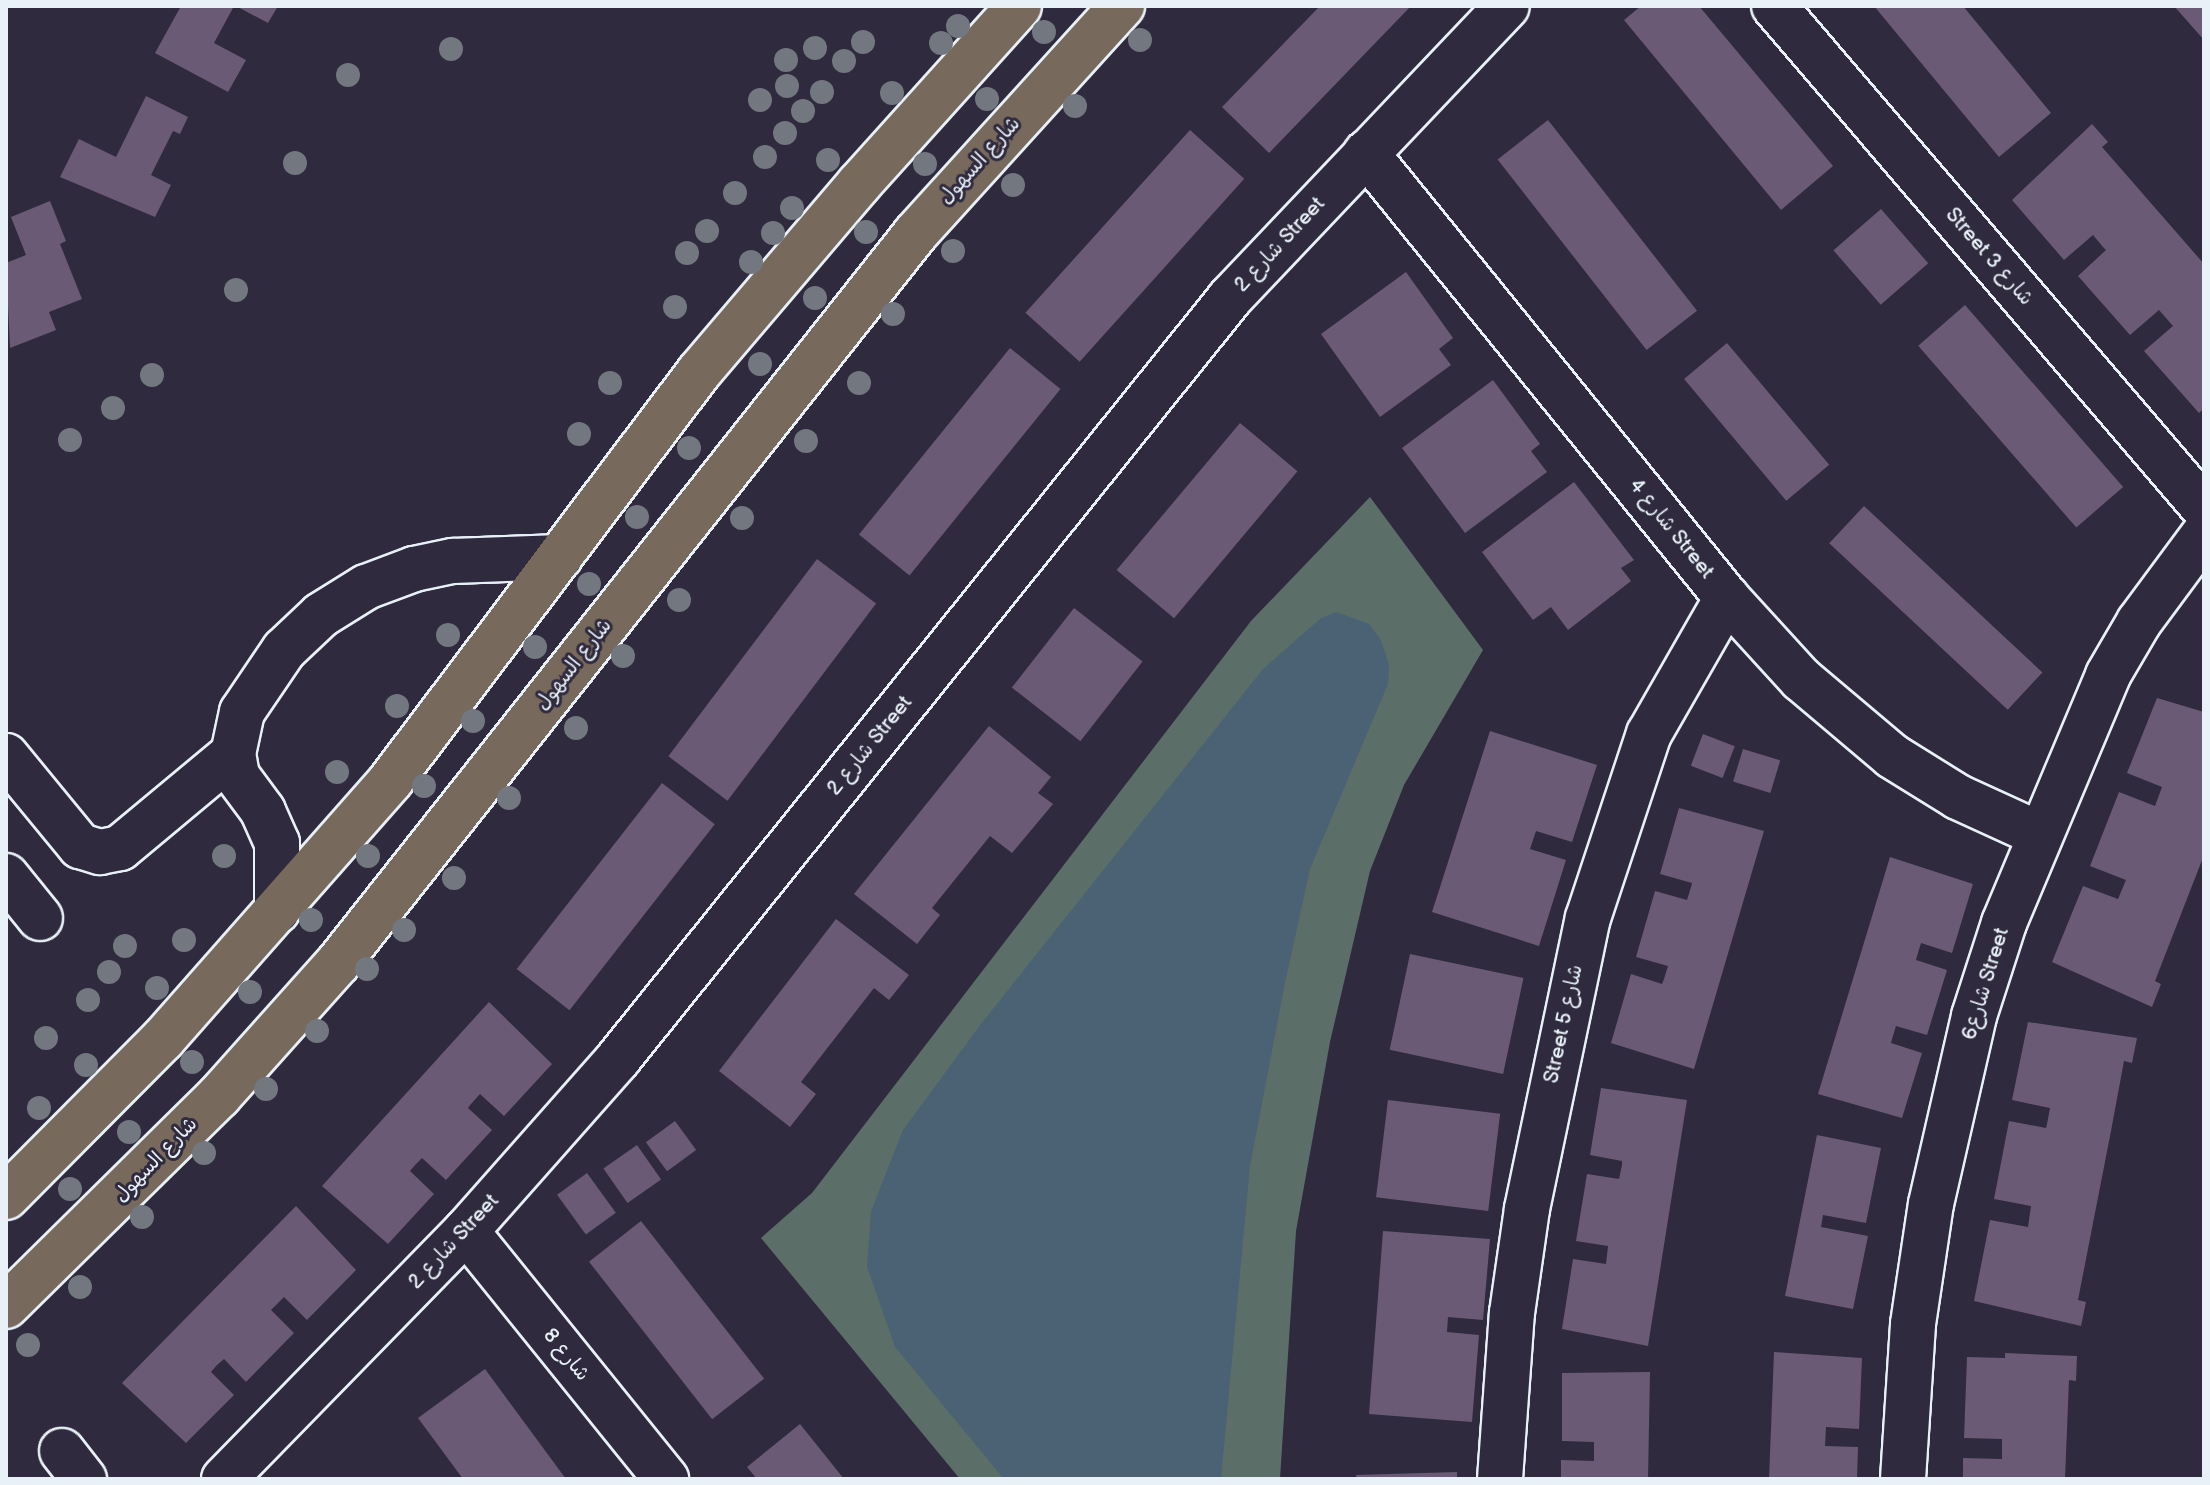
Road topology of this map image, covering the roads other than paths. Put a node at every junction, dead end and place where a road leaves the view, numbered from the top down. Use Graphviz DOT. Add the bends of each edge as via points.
graph roads {
  1 [pos="1019,6"];
  2 [pos="1122,6"];
  3 [pos="1507,6"];
  4 [pos="1774,6"];
  5 [pos="1366,153"];
  6 [pos="2204,508"];
  7 [pos="2204,534"];
  8 [pos="560,557"];
  9 [pos="1727,598"];
  10 [pos="233,754"];
  11 [pos="6,756"];
  12 [pos="2039,834"];
  13 [pos="6,876"];
  14 [pos="277,911"];
  15 [pos="40,918"];
  16 [pos="6,1197"];
  17 [pos="466,1231"];
  18 [pos="6,1306"];
  19 [pos="224,1479"];
  20 [pos="666,1479"];
  21 [pos="1500,1479"];
  22 [pos="1903,1479"];
  1 -- 8 [label="main road" via="699,372"];
  2 -- 18 [label="main road, شارع السهول" via="916,233 338,963 219,1096"];
  3 -- 5 [label="street, شارع 2 Street"];
  4 -- 6 [label="street, Street شارع 3"];
  5 -- 9 [label="street, شارع 4 Street"];
  5 -- 17 [label="street, شارع 2 Street" via="1230,298 618,1059"];
  7 -- 12 [label="street, شارع6 Street" via="2139,622 2108,675"];
  8 -- 10 [label="street" via="453,561 366,587 321,615 284,650 242,712"];
  8 -- 14 [label="main road" via="391,780"];
  9 -- 12 [label="street, شارع 4 Street" via="1801,679 1892,756 1958,797"];
  9 -- 21 [label="street, Street شارع 5" via="1649,734 1588,918 1527,1209 1512,1313"];
  10 -- 11 [label="street" via="120,848 100,852 80,846"];
  10 -- 14 [label="street" via="237,776 263,811 277,843"];
  12 -- 22 [label="street, شارع6 Street" via="1974,1016 1931,1204 1913,1324"];
  13 -- 15 [label="street"];
  14 -- 16 [label="main road" via="163,1039"];
  17 -- 19 [label="street, شارع 2 Street"];
  17 -- 20 [label="street, شارع 8"];
}
